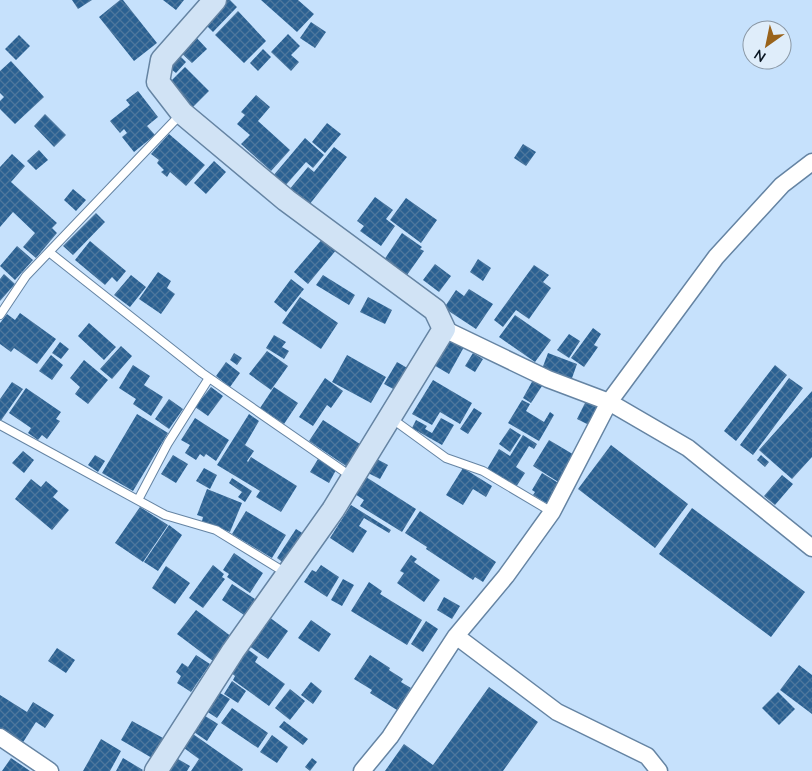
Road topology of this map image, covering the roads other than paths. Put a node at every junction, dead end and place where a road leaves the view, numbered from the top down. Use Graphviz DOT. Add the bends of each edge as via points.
graph roads {
  1 [pos="215,0"];
  2 [pos="182,113"];
  3 [pos="811,164"];
  4 [pos="48,252"];
  5 [pos="0,315"];
  6 [pos="444,329"];
  7 [pos="209,378"];
  8 [pos="609,402"];
  9 [pos="390,418"];
  10 [pos="0,424"];
  11 [pos="353,479"];
  12 [pos="138,500"];
  13 [pos="552,512"];
  14 [pos="812,548"];
  15 [pos="288,574"];
  16 [pos="456,636"];
  17 [pos="0,737"];
  18 [pos="50,771"];
  19 [pos="156,771"];
  20 [pos="362,771"];
  21 [pos="659,771"];
  1 -- 2 [label="street" via="162,60 158,82"];
  2 -- 4 [label="lane"];
  2 -- 6 [label="street" via="286,200 435,310"];
  3 -- 8 [label="street" via="782,185 716,257"];
  4 -- 5 [label="lane" via="26,276"];
  4 -- 7 [label="lane"];
  6 -- 8 [label="street" via="548,379"];
  6 -- 9 [label="street"];
  7 -- 11 [label="lane"];
  7 -- 12 [label="lane" via="168,443"];
  8 -- 13 [label="street"];
  8 -- 14 [label="street" via="688,448"];
  9 -- 11 [label="street"];
  9 -- 13 [label="lane" via="446,458 483,471"];
  10 -- 12 [label="lane"];
  11 -- 15 [label="street"];
  12 -- 15 [label="lane" via="165,514 216,530"];
  13 -- 16 [label="street" via="506,576"];
  15 -- 19 [label="street" via="233,651"];
  16 -- 20 [label="street" via="390,737"];
  16 -- 21 [label="street" via="557,712 647,756"];
  17 -- 18 [label="street"];
}
